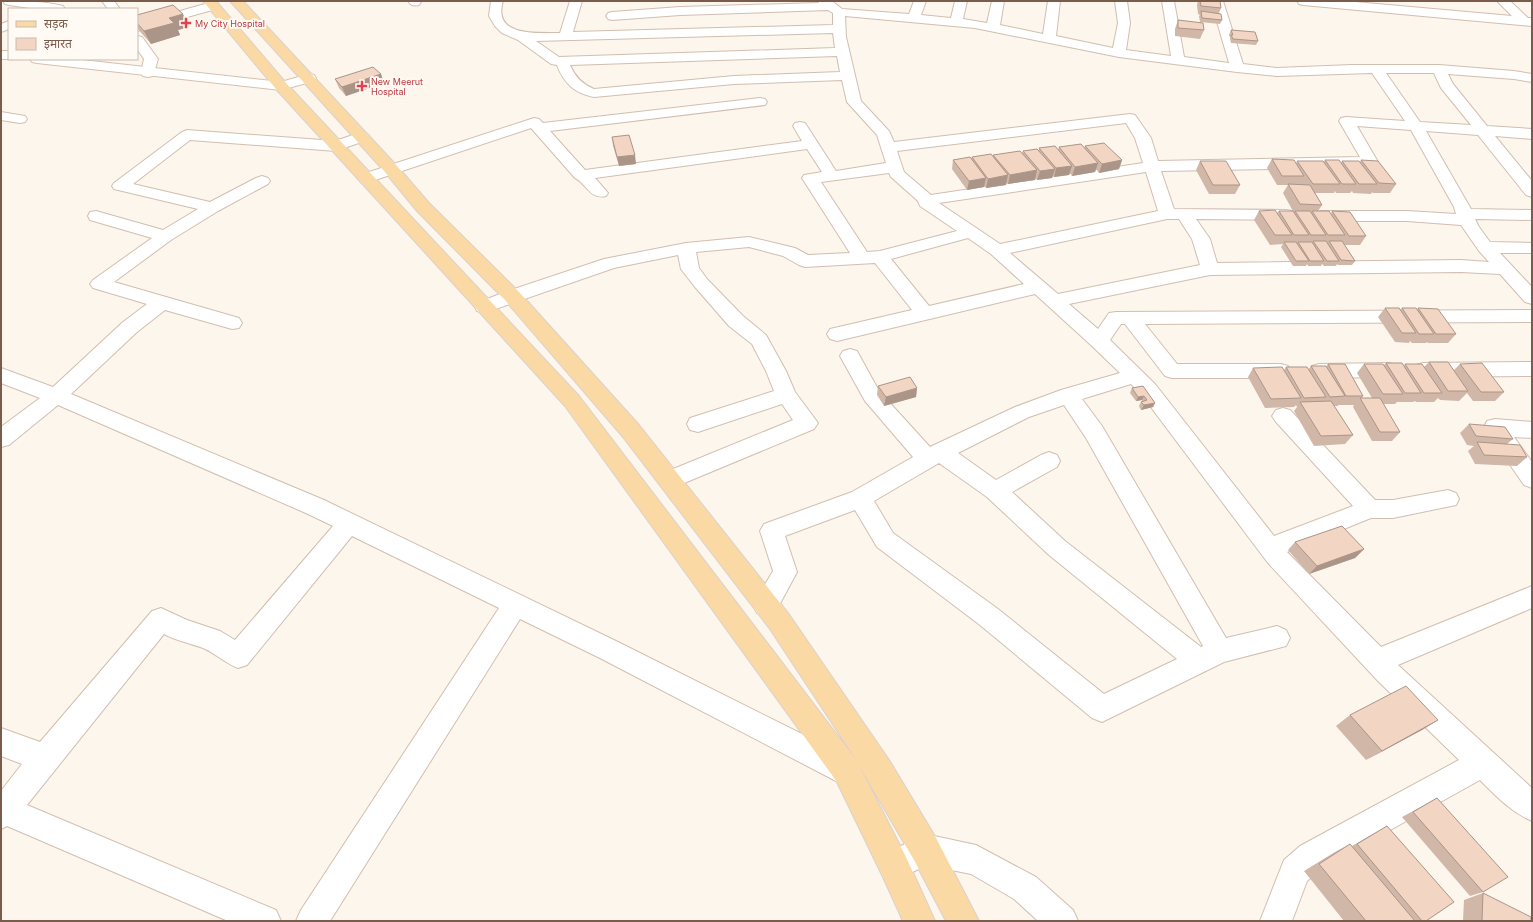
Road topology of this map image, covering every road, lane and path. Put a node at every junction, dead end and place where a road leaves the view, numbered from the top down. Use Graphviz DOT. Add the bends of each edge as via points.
graph roads {
  1 [pos="9,1"];
  2 [pos="236,1"];
  3 [pos="497,1"];
  4 [pos="576,1"];
  5 [pos="615,1"];
  6 [pos="882,1"];
  7 [pos="920,1"];
  8 [pos="961,1"];
  9 [pos="998,1"];
  10 [pos="1054,1"];
  11 [pos="1121,1"];
  12 [pos="1168,1"];
  13 [pos="1216,1"];
  14 [pos="1303,1"];
  15 [pos="1503,1"];
  16 [pos="210,3"];
  17 [pos="1393,5"];
  18 [pos="681,6"];
  19 [pos="43,8"];
  20 [pos="833,12"];
  21 [pos="612,16"];
  22 [pos="880,16"];
  23 [pos="913,19"];
  24 [pos="1528,21"];
  25 [pos="956,22"];
  26 [pos="138,27"];
  27 [pos="993,27"];
  28 [pos="609,35"];
  29 [pos="522,36"];
  30 [pos="565,36"];
  31 [pos="1049,38"];
  32 [pos="138,41"];
  33 [pos="842,52"];
  34 [pos="1119,53"];
  35 [pos="46,60"];
  36 [pos="1178,60"];
  37 [pos="562,61"];
  38 [pos="1236,68"];
  39 [pos="1376,69"];
  40 [pos="1439,70"];
  41 [pos="148,72"];
  42 [pos="848,76"];
  43 [pos="309,78"];
  44 [pos="1532,78"];
  45 [pos="282,86"];
  46 [pos="760,102"];
  47 [pos="1,116"];
  48 [pos="20,118"];
  49 [pos="800,126"];
  50 [pos="1416,126"];
  51 [pos="539,128"];
  52 [pos="1482,130"];
  53 [pos="1532,134"];
  54 [pos="362,137"];
  55 [pos="811,144"];
  56 [pos="336,146"];
  57 [pos="888,147"];
  58 [pos="1152,166"];
  59 [pos="894,167"];
  60 [pos="391,169"];
  61 [pos="581,175"];
  62 [pos="832,176"];
  63 [pos="366,178"];
  64 [pos="262,181"];
  65 [pos="1532,192"];
  66 [pos="600,193"];
  67 [pos="927,200"];
  68 [pos="212,207"];
  69 [pos="1175,214"];
  70 [pos="1532,215"];
  71 [pos="96,216"];
  72 [pos="1465,217"];
  73 [pos="971,232"];
  74 [pos="165,236"];
  75 [pos="1485,247"];
  76 [pos="686,248"];
  77 [pos="1532,248"];
  78 [pos="997,250"];
  79 [pos="880,257"];
  80 [pos="862,258"];
  81 [pos="1210,269"];
  82 [pos="1506,269"];
  83 [pos="1039,287"];
  84 [pos="512,296"];
  85 [pos="1532,298"];
  86 [pos="1054,301"];
  87 [pos="162,302"];
  88 [pos="484,306"];
  89 [pos="925,314"];
  90 [pos="1532,316"];
  91 [pos="1130,318"];
  92 [pos="232,323"];
  93 [pos="837,334"];
  94 [pos="1099,341"];
  95 [pos="850,356"];
  96 [pos="1532,369"];
  97 [pos="1,375"];
  98 [pos="1135,376"];
  99 [pos="786,395"];
  100 [pos="1068,395"];
  101 [pos="56,396"];
  102 [pos="1283,416"];
  103 [pos="698,424"];
  104 [pos="1532,430"];
  105 [pos="1,439"];
  106 [pos="934,456"];
  107 [pos="1049,461"];
  108 [pos="1532,479"];
  109 [pos="675,488"];
  110 [pos="995,491"];
  111 [pos="860,498"];
  112 [pos="1448,499"];
  113 [pos="1370,509"];
  114 [pos="653,511"];
  115 [pos="349,523"];
  116 [pos="1270,548"];
  117 [pos="1532,597"];
  118 [pos="766,604"];
  119 [pos="515,605"];
  120 [pos="1277,638"];
  121 [pos="1210,656"];
  122 [pos="1377,661"];
  123 [pos="1,742"];
  124 [pos="45,758"];
  125 [pos="1482,763"];
  126 [pos="879,770"];
  127 [pos="847,772"];
  128 [pos="1526,795"];
  129 [pos="2,812"];
  130 [pos="925,849"];
  131 [pos="894,866"];
  132 [pos="265,921"];
  133 [pos="312,921"];
  134 [pos="919,921"];
  135 [pos="963,921"];
  136 [pos="1062,921"];
  137 [pos="1276,921"];
  1 -- 19 [label="street"];
  2 -- 43 [label="main road"];
  3 -- 29 [label="street" via="493,11 497,22 510,32"];
  4 -- 30 [label="street"];
  5 -- 21 [label="street"];
  6 -- 22 [label="street"];
  7 -- 23 [label="street"];
  8 -- 25 [label="street"];
  9 -- 27 [label="street"];
  10 -- 31 [label="street"];
  11 -- 34 [label="street" via="1124,23"];
  12 -- 36 [label="street"];
  13 -- 38 [label="street"];
  14 -- 17 [label="street"];
  15 -- 24 [label="street"];
  16 -- 26 [label="street"];
  16 -- 45 [label="main road"];
  17 -- 24 [label="street"];
  18 -- 20 [label="street"];
  18 -- 21 [label="street"];
  20 -- 22 [label="street"];
  20 -- 28 [label="street"];
  20 -- 33 [label="street"];
  21 -- 28 [label="street"];
  22 -- 23 [label="street"];
  23 -- 25 [label="street"];
  25 -- 27 [label="street"];
  27 -- 31 [label="street"];
  28 -- 30 [label="street"];
  29 -- 30 [label="street"];
  29 -- 37 [label="street" via="556,61"];
  31 -- 34 [label="street"];
  32 -- 41 [label="street" via="151,59"];
  33 -- 37 [label="street"];
  33 -- 42 [label="street"];
  34 -- 36 [label="street"];
  35 -- 41 [label="street"];
  36 -- 38 [label="street"];
  37 -- 42 [label="street" via="566,74 582,91 594,94 734,80"];
  38 -- 39 [label="street" via="1277,72"];
  39 -- 40 [label="street"];
  39 -- 50 [label="street"];
  40 -- 44 [label="street"];
  40 -- 52 [label="street" via="1446,85"];
  41 -- 45 [label="street"];
  42 -- 57 [label="street" via="854,102 884,134"];
  43 -- 45 [label="street"];
  43 -- 54 [label="main road"];
  45 -- 56 [label="main road"];
  46 -- 51 [label="street"];
  47 -- 48 [label="street"];
  49 -- 55 [label="street"];
  50 -- 52 [label="street"];
  50 -- 58 [label="street" via="1346,121 1370,162"];
  50 -- 72 [label="street"];
  51 -- 60 [label="street" via="534,122"];
  51 -- 61 [label="street"];
  52 -- 53 [label="street"];
  52 -- 65 [label="street"];
  54 -- 56 [label="street"];
  54 -- 60 [label="main road"];
  55 -- 61 [label="street"];
  55 -- 62 [label="street"];
  56 -- 63 [label="main road"];
  56 -- 68 [label="street" via="187,135 120,186"];
  57 -- 58 [label="street" via="1130,118 1143,138"];
  57 -- 59 [label="street"];
  58 -- 67 [label="street"];
  58 -- 69 [label="street"];
  59 -- 62 [label="street"];
  59 -- 67 [label="street" via="897,174"];
  60 -- 63 [label="street"];
  60 -- 84 [label="main road" via="423,207"];
  61 -- 66 [label="street"];
  62 -- 80 [label="street" via="810,178"];
  63 -- 88 [label="main road"];
  64 -- 68 [label="street"];
  67 -- 73 [label="street" via="926,202"];
  68 -- 74 [label="street"];
  69 -- 72 [label="street"];
  69 -- 78 [label="street"];
  69 -- 81 [label="street" via="1201,239"];
  70 -- 72 [label="street" via="1490,213"];
  71 -- 74 [label="street"];
  72 -- 75 [label="street"];
  73 -- 78 [label="street"];
  73 -- 79 [label="street"];
  74 -- 87 [label="street" via="99,284"];
  75 -- 77 [label="street"];
  75 -- 82 [label="street"];
  76 -- 80 [label="street" via="749,242 789,252 805,261"];
  76 -- 84 [label="street" via="610,263"];
  76 -- 99 [label="street" via="690,268 701,282 736,321 759,340"];
  78 -- 83 [label="street"];
  79 -- 80 [label="street"];
  79 -- 89 [label="street"];
  81 -- 82 [label="street" via="1461,266"];
  81 -- 86 [label="street"];
  82 -- 85 [label="street"];
  83 -- 86 [label="street"];
  83 -- 89 [label="street"];
  84 -- 88 [label="street"];
  84 -- 109 [label="main road" via="631,431"];
  86 -- 94 [label="street"];
  87 -- 92 [label="street"];
  87 -- 101 [label="street" via="130,327"];
  88 -- 114 [label="main road" via="572,401"];
  89 -- 93 [label="street"];
  90 -- 91 [label="street" via="1504,314"];
  91 -- 94 [label="street" via="1116,318"];
  91 -- 96 [label="street" via="1172,371"];
  94 -- 98 [label="street"];
  95 -- 106 [label="street" via="872,396"];
  97 -- 101 [label="street"];
  98 -- 100 [label="street"];
  98 -- 116 [label="street"];
  99 -- 103 [label="street"];
  99 -- 109 [label="street" via="807,423"];
  100 -- 106 [label="street" via="1022,412"];
  100 -- 121 [label="street" via="1094,432"];
  101 -- 105 [label="street"];
  101 -- 115 [label="street"];
  102 -- 113 [label="street"];
  104 -- 108 [label="street" via="1495,427"];
  106 -- 110 [label="street"];
  106 -- 111 [label="street"];
  107 -- 110 [label="street"];
  109 -- 114 [label="main road"];
  109 -- 118 [label="main road"];
  110 -- 121 [label="street" via="1058,548"];
  111 -- 118 [label="street" via="772,531 785,572"];
  111 -- 121 [label="street" via="885,540 989,617 1102,709"];
  112 -- 113 [label="street" via="1393,510"];
  113 -- 116 [label="street"];
  114 -- 127 [label="main road"];
  115 -- 119 [label="street"];
  115 -- 124 [label="street" via="238,656 211,639 181,630 161,619"];
  116 -- 122 [label="street"];
  117 -- 122 [label="street"];
  118 -- 126 [label="main road"];
  119 -- 127 [label="street"];
  119 -- 133 [label="street"];
  120 -- 121 [label="street"];
  122 -- 125 [label="street"];
  123 -- 124 [label="street"];
  124 -- 129 [label="street"];
  125 -- 128 [label="street"];
  125 -- 137 [label="street" via="1311,857 1295,871"];
  126 -- 127 [label="street"];
  126 -- 130 [label="main road"];
  127 -- 131 [label="main road"];
  129 -- 132 [label="street"];
  130 -- 131 [label="street"];
  130 -- 135 [label="main road"];
  130 -- 136 [label="street" via="976,860 1025,888"];
  131 -- 134 [label="main road"];
}
